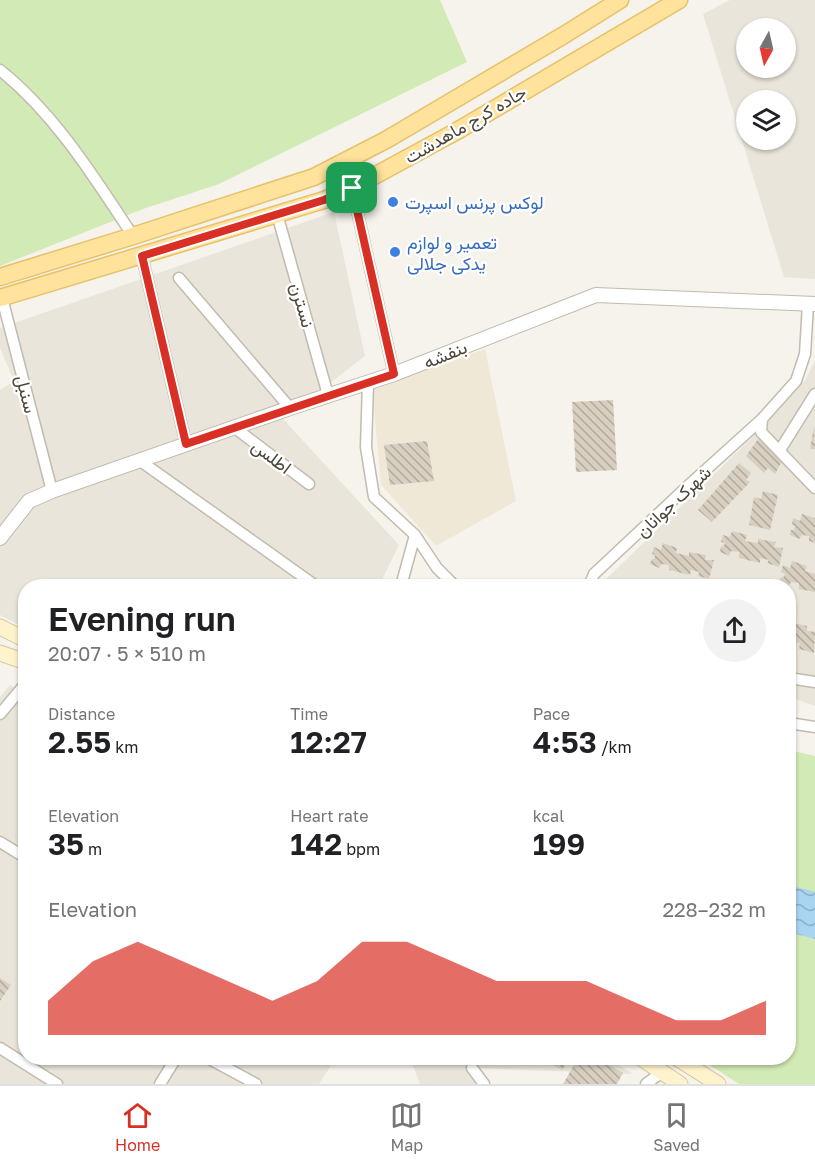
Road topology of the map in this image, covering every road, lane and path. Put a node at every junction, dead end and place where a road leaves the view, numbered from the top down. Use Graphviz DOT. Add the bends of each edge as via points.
graph roads {
  1 [pos="620,0"];
  2 [pos="679,0"];
  3 [pos="514,65"];
  4 [pos="0,70"];
  5 [pos="529,88"];
  6 [pos="456,99"];
  7 [pos="470,123"];
  8 [pos="352,188"];
  9 [pos="277,214"];
  10 [pos="133,236"];
  11 [pos="142,256"];
  12 [pos="0,277"];
  13 [pos="179,278"];
  14 [pos="1,298"];
  15 [pos="811,304"];
  16 [pos="394,374"];
  17 [pos="368,383"];
  18 [pos="815,394"];
  19 [pos="328,395"];
  20 [pos="290,408"];
  21 [pos="762,419"];
  22 [pos="235,428"];
  23 [pos="186,444"];
  24 [pos="780,450"];
  25 [pos="140,460"];
  26 [pos="803,476"];
  27 [pos="815,477"];
  28 [pos="309,484"];
  29 [pos="815,488"];
  30 [pos="52,491"];
  31 [pos="415,536"];
  32 [pos="0,538"];
  33 [pos="306,579"];
  34 [pos="403,579"];
  35 [pos="448,579"];
  36 [pos="592,579"];
  37 [pos="0,627"];
  38 [pos="18,636"];
  39 [pos="0,653"];
  40 [pos="18,659"];
  41 [pos="796,679"];
  42 [pos="815,682"];
  43 [pos="18,693"];
  44 [pos="0,714"];
  45 [pos="796,724"];
  46 [pos="815,728"];
  47 [pos="0,842"];
  48 [pos="18,853"];
  49 [pos="0,1048"];
  50 [pos="18,1059"];
  51 [pos="27,1065"];
  52 [pos="172,1065"];
  53 [pos="221,1065"];
  54 [pos="652,1065"];
  55 [pos="688,1065"];
  56 [pos="472,1068"];
  57 [pos="662,1072"];
  58 [pos="57,1084"];
  59 [pos="160,1084"];
  60 [pos="256,1084"];
  61 [pos="484,1084"];
  62 [pos="646,1084"];
  63 [pos="680,1084"];
  64 [pos="718,1084"];
  1 -- 3 [label="main road, جاده کرج ماهدشت"];
  2 -- 5 [label="main road, جاده کرج ماهدشت"];
  3 -- 5 [label="main road" via="509,84"];
  3 -- 6 [label="main road, جاده کرج ماهدشت"];
  4 -- 10 [label="street" via="45,114"];
  5 -- 7 [label="main road, جاده کرج ماهدشت"];
  6 -- 7 [label="main road" via="476,105"];
  6 -- 10 [label="main road, جاده کرج ماهدشت" via="314,177"];
  7 -- 8 [label="main road, جاده کرج ماهدشت"];
  8 -- 9 [label="main road, جاده کرج ماهدشت"];
  8 -- 16 [label="street"];
  9 -- 11 [label="main road, جاده کرج ماهدشت"];
  9 -- 19 [label="street, نسترن"];
  10 -- 12 [label="main road, جاده کرج ماهدشت"];
  11 -- 14 [label="main road, جاده کرج ماهدشت"];
  11 -- 23 [label="street"];
  13 -- 20 [label="street"];
  14 -- 30 [label="street, سنبل"];
  15 -- 16 [label="street, بنفشه" via="596,295"];
  15 -- 21 [label="street, شهرک جوانان" via="805,354 796,381"];
  16 -- 17 [label="street, بنفشه"];
  17 -- 19 [label="street, بنفشه"];
  17 -- 31 [label="street" via="366,447 374,497"];
  18 -- 24 [label="street"];
  19 -- 20 [label="street, بنفشه"];
  20 -- 22 [label="street, بنفشه"];
  21 -- 24 [label="street" via="761,432"];
  21 -- 36 [label="street, شهرک جوانان"];
  22 -- 23 [label="street, بنفشه"];
  22 -- 28 [label="street, اطلس"];
  23 -- 25 [label="street, بنفشه"];
  24 -- 26 [label="street"];
  25 -- 30 [label="street, بنفشه"];
  25 -- 33 [label="street"];
  26 -- 27 [label="street"];
  26 -- 29 [label="street"];
  30 -- 32 [label="street, بنفشه" via="29,501"];
  31 -- 34 [label="street"];
  31 -- 35 [label="street"];
  37 -- 38 [label="main road"];
  39 -- 40 [label="main road"];
  41 -- 42 [label="street"];
  43 -- 44 [label="street"];
  45 -- 46 [label="street"];
  47 -- 48 [label="street"];
  49 -- 50 [label="street"];
  51 -- 58 [label="street"];
  52 -- 59 [label="street"];
  53 -- 60 [label="street"];
  54 -- 57 [label="main road"];
  55 -- 64 [label="main road"];
  56 -- 61 [label="street"];
  57 -- 62 [label="street"];
  57 -- 63 [label="main road"];
}
